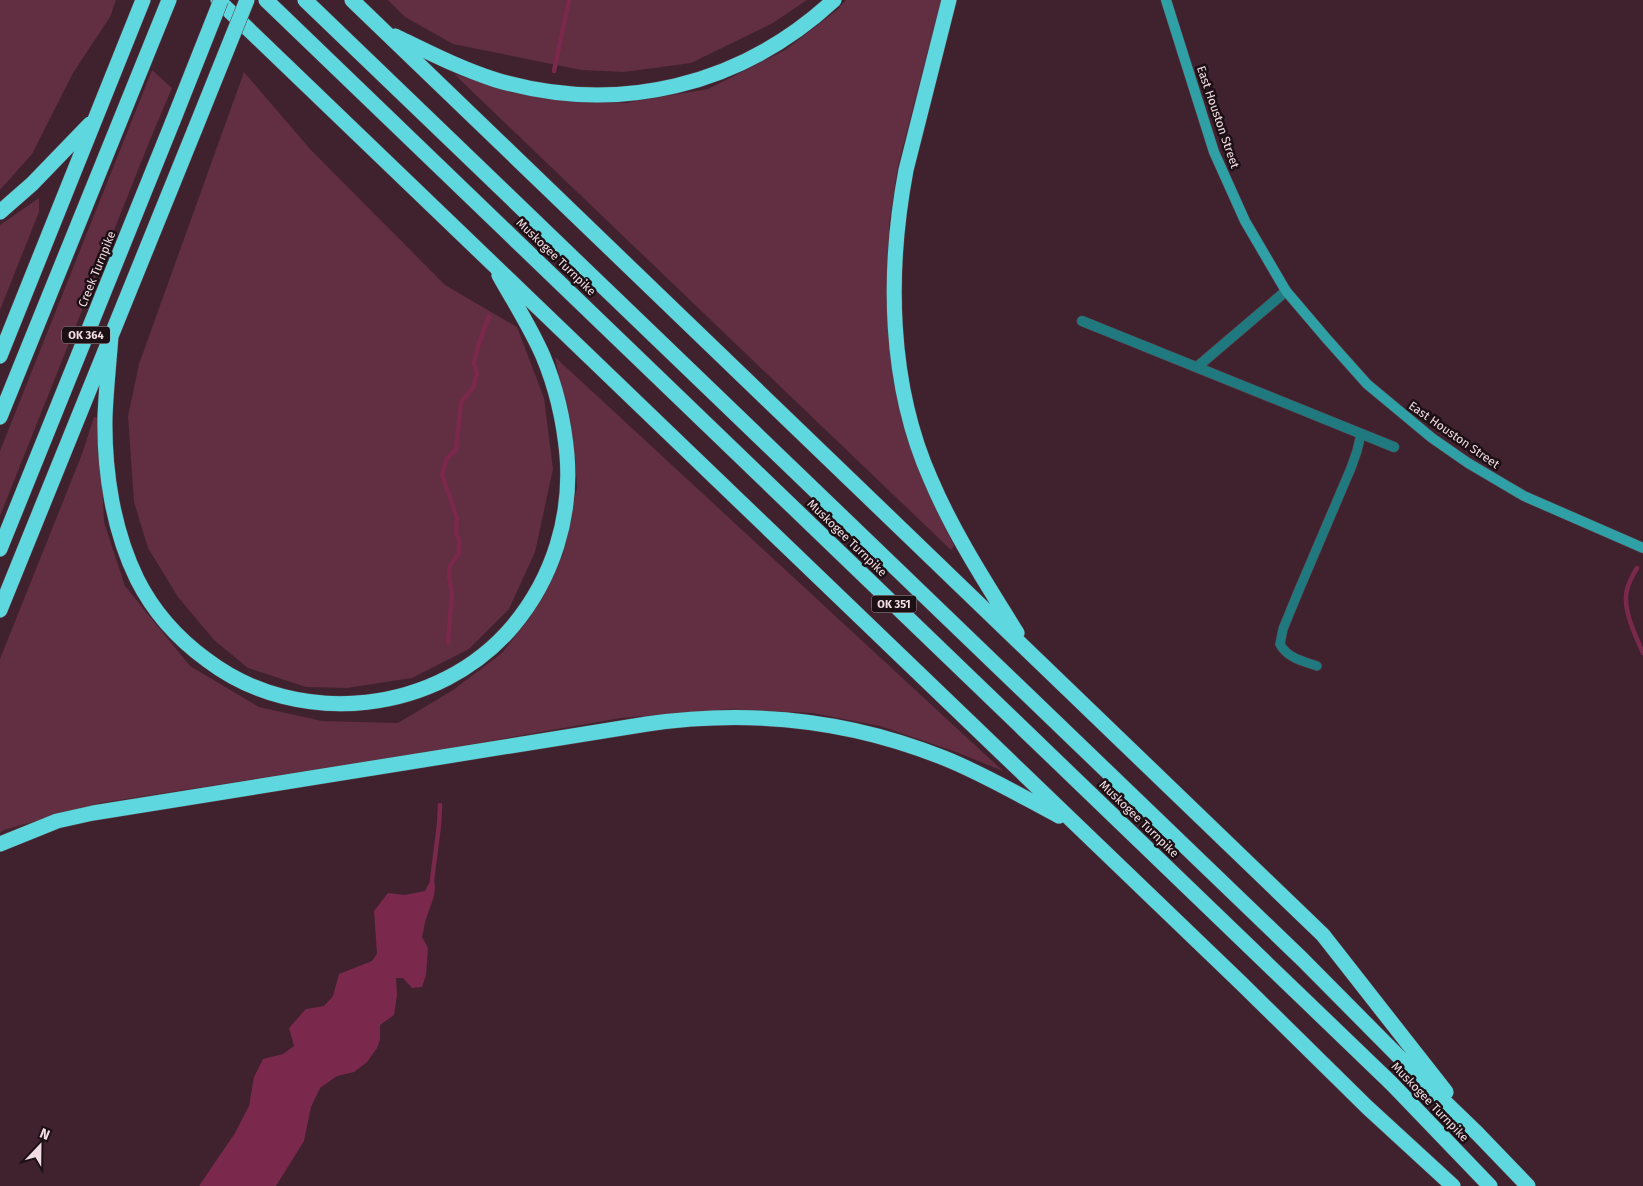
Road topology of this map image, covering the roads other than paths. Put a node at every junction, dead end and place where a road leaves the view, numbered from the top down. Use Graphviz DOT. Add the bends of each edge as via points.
graph roads {
  1 [pos="143,0"];
  2 [pos="169,0"];
  3 [pos="220,0"];
  4 [pos="247,0"];
  5 [pos="266,0"];
  6 [pos="305,0"];
  7 [pos="352,0"];
  8 [pos="834,0"];
  9 [pos="949,0"];
  10 [pos="1166,0"];
  11 [pos="385,31"];
  12 [pos="96,117"];
  13 [pos="0,212"];
  14 [pos="492,261"];
  15 [pos="1286,291"];
  16 [pos="1082,321"];
  17 [pos="111,336"];
  18 [pos="0,356"];
  19 [pos="1197,367"];
  20 [pos="0,417"];
  21 [pos="1361,434"];
  22 [pos="1394,447"];
  23 [pos="0,548"];
  24 [pos="1643,548"];
  25 [pos="0,610"];
  26 [pos="1028,651"];
  27 [pos="1317,666"];
  28 [pos="1076,825"];
  29 [pos="0,844"];
  30 [pos="1477,1132"];
  31 [pos="1453,1186"];
  32 [pos="1490,1186"];
  33 [pos="1528,1186"];
  1 -- 12 [label="highway"];
  2 -- 20 [label="highway"];
  3 -- 14 [label="highway"];
  3 -- 23 [label="highway, Creek Turnpike / OK 364, bridge"];
  4 -- 17 [label="highway, bridge"];
  5 -- 32 [label="highway, Muskogee Turnpike / OK 351" via="1392,1084"];
  6 -- 30 [label="highway, Muskogee Turnpike / OK 351" via="1302,959"];
  7 -- 11 [label="highway"];
  8 -- 11 [label="highway" via="799,29 740,64 677,86 626,94 564,94 496,80"];
  9 -- 26 [label="highway" via="901,196 895,262 898,349 913,430 930,479 961,541"];
  10 -- 15 [label="street, East Houston Street" via="1214,152 1245,220"];
  11 -- 26 [label="highway"];
  12 -- 13 [label="highway" via="32,184"];
  12 -- 18 [label="highway"];
  14 -- 17 [label="highway" via="542,353 559,406 567,454 567,494 560,535 535,596 494,645 462,670 441,681 387,700 348,704 308,702 288,699 245,684 193,650 161,616 130,563 111,495 105,417"];
  14 -- 28 [label="highway"];
  15 -- 19 [label="street"];
  15 -- 24 [label="street, East Houston Street" via="1367,384 1432,438 1524,496"];
  16 -- 19 [label="street"];
  17 -- 25 [label="highway"];
  19 -- 21 [label="street"];
  21 -- 22 [label="street"];
  21 -- 27 [label="lane" via="1351,468 1283,629 1280,644 1295,658"];
  26 -- 30 [label="highway" via="1323,935"];
  28 -- 29 [label="highway" via="945,758 891,739 806,721 730,716 637,725 93,813 57,821"];
  28 -- 31 [label="highway" via="1367,1108"];
  30 -- 33 [label="highway, Muskogee Turnpike / OK 351"];
}
